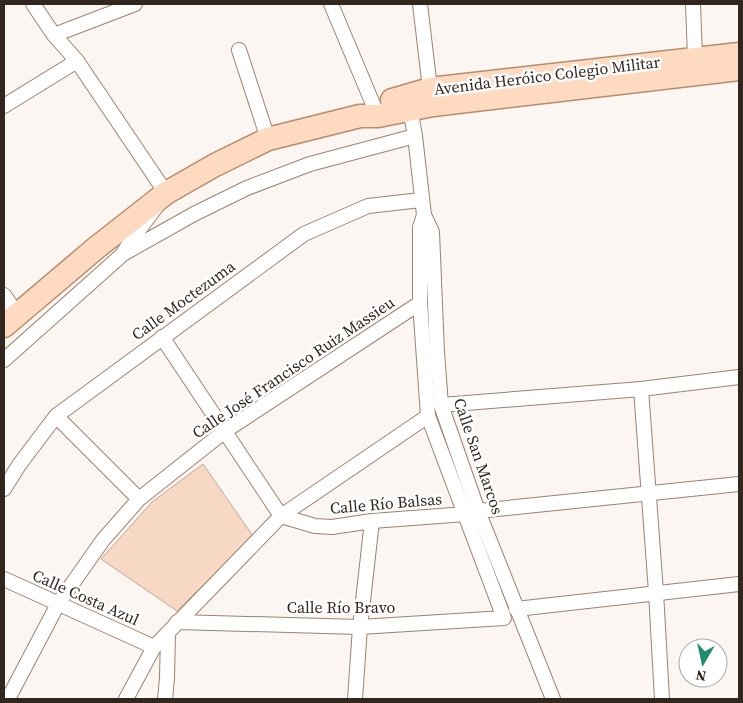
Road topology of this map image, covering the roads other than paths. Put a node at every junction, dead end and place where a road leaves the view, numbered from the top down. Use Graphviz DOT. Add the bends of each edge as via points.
graph roads {
  1 [pos="33,4"];
  2 [pos="135,4"];
  3 [pos="331,4"];
  4 [pos="420,4"];
  5 [pos="693,4"];
  6 [pos="54,34"];
  7 [pos="239,50"];
  8 [pos="739,54"];
  9 [pos="695,58"];
  10 [pos="77,61"];
  11 [pos="739,70"];
  12 [pos="431,97"];
  13 [pos="409,102"];
  14 [pos="4,106"];
  15 [pos="370,112"];
  16 [pos="415,136"];
  17 [pos="268,139"];
  18 [pos="166,193"];
  19 [pos="421,200"];
  20 [pos="424,215"];
  21 [pos="123,254"];
  22 [pos="4,295"];
  23 [pos="420,303"];
  24 [pos="10,320"];
  25 [pos="162,337"];
  26 [pos="4,360"];
  27 [pos="739,377"];
  28 [pos="641,389"];
  29 [pos="441,405"];
  30 [pos="56,416"];
  31 [pos="428,416"];
  32 [pos="225,431"];
  33 [pos="739,484"];
  34 [pos="4,489"];
  35 [pos="649,493"];
  36 [pos="139,499"];
  37 [pos="472,512"];
  38 [pos="281,516"];
  39 [pos="372,521"];
  40 [pos="4,579"];
  41 [pos="739,584"];
  42 [pos="656,592"];
  43 [pos="58,604"];
  44 [pos="516,608"];
  45 [pos="360,627"];
  46 [pos="172,628"];
  47 [pos="154,647"];
  48 [pos="8,699"];
  49 [pos="126,699"];
  50 [pos="165,699"];
  51 [pos="355,699"];
  52 [pos="553,699"];
  53 [pos="662,699"];
  1 -- 6 [label="street"];
  2 -- 6 [label="street"];
  3 -- 15 [label="street"];
  4 -- 12 [label="street"];
  5 -- 9 [label="street"];
  6 -- 10 [label="street"];
  7 -- 17 [label="street"];
  8 -- 9 [label="main road, Avenida Heróico Colegio Militar"];
  9 -- 12 [label="main road, Avenida Heróico Colegio Militar"];
  10 -- 14 [label="street"];
  10 -- 18 [label="street"];
  11 -- 12 [label="main road, Avenida Heróico Colegio Militar"];
  12 -- 13 [label="main road, Avenida Heróico Colegio Militar"];
  13 -- 15 [label="main road, Avenida Heróico Colegio Militar"];
  13 -- 16 [label="street, Calle San Marcos"];
  15 -- 17 [label="main road, Avenida Heróico Colegio Militar"];
  16 -- 19 [label="street, Calle San Marcos"];
  16 -- 21 [label="street" via="310,164 246,188"];
  17 -- 18 [label="main road, Avenida Heróico Colegio Militar"];
  18 -- 21 [label="street"];
  18 -- 24 [label="main road, Avenida Heróico Colegio Militar"];
  19 -- 20 [label="street, Calle San Marcos"];
  19 -- 25 [label="street, Calle Moctezuma" via="368,206 304,234"];
  20 -- 23 [label="street" via="420,227"];
  20 -- 29 [label="street, Calle San Marcos" via="432,232"];
  21 -- 26 [label="street"];
  22 -- 24 [label="street"];
  23 -- 31 [label="street"];
  23 -- 32 [label="street, Calle José Francisco Ruiz Massieu"];
  25 -- 30 [label="street, Calle Moctezuma"];
  25 -- 32 [label="street"];
  27 -- 28 [label="street"];
  28 -- 29 [label="street"];
  28 -- 35 [label="street"];
  29 -- 37 [label="street, Calle San Marcos"];
  30 -- 34 [label="street, Calle Moctezuma"];
  30 -- 36 [label="street"];
  31 -- 37 [label="street"];
  31 -- 38 [label="street"];
  32 -- 36 [label="street, Calle José Francisco Ruiz Massieu"];
  32 -- 38 [label="street"];
  33 -- 35 [label="street, Calle Río Balsas"];
  35 -- 37 [label="street, Calle Río Balsas"];
  35 -- 42 [label="street"];
  36 -- 43 [label="street, Calle José Francisco Ruiz Massieu" via="103,540"];
  37 -- 39 [label="street, Calle Río Balsas"];
  37 -- 44 [label="street, Calle San Marcos"];
  37 -- 45 [label="street, Calle Río Bravo" via="504,618"];
  38 -- 39 [label="street, Calle Río Balsas" via="315,526 332,527"];
  38 -- 46 [label="street"];
  39 -- 45 [label="street"];
  40 -- 43 [label="street, Calle Costa Azul"];
  41 -- 42 [label="street"];
  42 -- 44 [label="street"];
  42 -- 53 [label="street"];
  43 -- 47 [label="street, Calle Costa Azul"];
  43 -- 48 [label="street, Calle José Francisco Ruiz Massieu"];
  44 -- 52 [label="street, Calle San Marcos"];
  45 -- 46 [label="street, Calle Río Bravo"];
  45 -- 51 [label="street"];
  46 -- 47 [label="street"];
  46 -- 50 [label="street"];
  47 -- 49 [label="street"];
}
